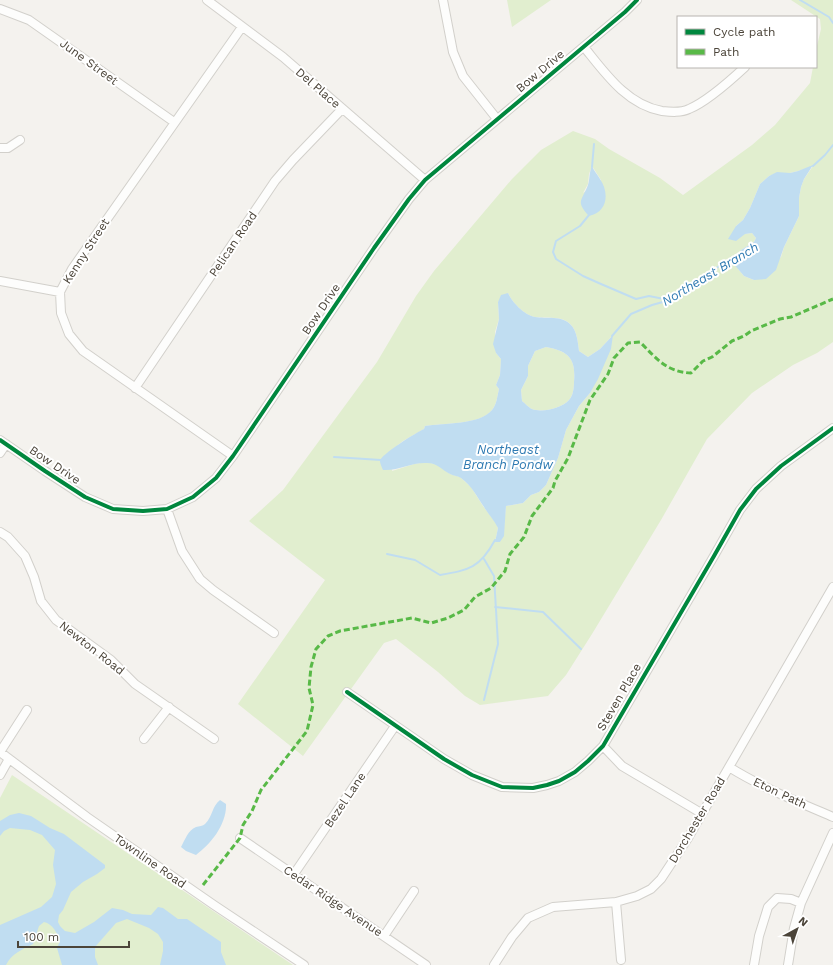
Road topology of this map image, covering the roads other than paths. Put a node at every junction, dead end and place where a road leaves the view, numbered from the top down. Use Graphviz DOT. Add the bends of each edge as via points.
graph roads {
  1 [pos="207,0"];
  2 [pos="443,0"];
  3 [pos="637,0"];
  4 [pos="0,9"];
  5 [pos="242,27"];
  6 [pos="584,47"];
  7 [pos="744,68"];
  8 [pos="342,109"];
  9 [pos="497,119"];
  10 [pos="174,122"];
  11 [pos="20,140"];
  12 [pos="0,148"];
  13 [pos="425,180"];
  14 [pos="0,281"];
  15 [pos="60,292"];
  16 [pos="135,388"];
  17 [pos="833,428"];
  18 [pos="3,442"];
  19 [pos="0,453"];
  20 [pos="233,456"];
  21 [pos="167,509"];
  22 [pos="0,532"];
  23 [pos="833,587"];
  24 [pos="274,633"];
  25 [pos="347,692"];
  26 [pos="169,707"];
  27 [pos="27,710"];
  28 [pos="395,726"];
  29 [pos="144,739"];
  30 [pos="214,739"];
  31 [pos="603,746"];
  32 [pos="0,752"];
  33 [pos="9,759"];
  34 [pos="729,767"];
  35 [pos="0,775"];
  36 [pos="701,813"];
  37 [pos="833,817"];
  38 [pos="833,833"];
  39 [pos="240,838"];
  40 [pos="294,874"];
  41 [pos="414,891"];
  42 [pos="616,902"];
  43 [pos="801,903"];
  44 [pos="384,936"];
  45 [pos="621,960"];
  46 [pos="788,962"];
  47 [pos="304,965"];
  48 [pos="426,965"];
  49 [pos="494,965"];
  50 [pos="754,965"];
  51 [pos="796,965"];
  1 -- 5 [label="street, Del Place"];
  2 -- 9 [label="street" via="453,52 463,76"];
  3 -- 6 [label="street, Bow Drive"];
  4 -- 10 [label="street, June Street" via="29,20"];
  5 -- 8 [label="street, Del Place" via="283,57"];
  5 -- 10 [label="street, Kenny Street"];
  6 -- 7 [label="street" via="608,76 631,98 651,109 671,113 689,109 705,100"];
  6 -- 9 [label="street, Bow Drive"];
  8 -- 13 [label="street, Del Place"];
  8 -- 16 [label="street, Pelican Road" via="276,181"];
  9 -- 13 [label="street, Bow Drive"];
  10 -- 15 [label="street, Kenny Street" via="72,269"];
  11 -- 12 [label="street" via="8,148"];
  13 -- 20 [label="street, Bow Drive" via="374,248"];
  14 -- 15 [label="street"];
  15 -- 16 [label="street, Kenny Street" via="61,313 69,334 83,351"];
  16 -- 20 [label="street, Kenny Street"];
  17 -- 31 [label="street, Steven Place" via="781,466 756,489 740,510"];
  18 -- 19 [label="street"];
  18 -- 21 [label="street, Bow Drive" via="85,497 113,509"];
  20 -- 21 [label="street, Bow Drive" via="216,478 193,497"];
  21 -- 24 [label="street" via="182,551 200,579"];
  22 -- 26 [label="street, Newton Road" via="8,537 24,556 41,601 56,620 111,660 135,684"];
  23 -- 34 [label="street, Dorchester Road"];
  25 -- 28 [label="street, Steven Place"];
  26 -- 29 [label="street"];
  26 -- 30 [label="street, Newton Road"];
  27 -- 32 [label="street"];
  28 -- 31 [label="street, Steven Place" via="472,775 502,787 533,788 559,781 575,772"];
  28 -- 40 [label="street, Bezel Lane"];
  31 -- 36 [label="street" via="622,766"];
  32 -- 33 [label="street, Townline Road"];
  33 -- 35 [label="street"];
  33 -- 47 [label="street, Townline Road" via="86,817"];
  34 -- 36 [label="street, Dorchester Road"];
  34 -- 37 [label="street, Eton Path" via="741,775"];
  36 -- 42 [label="street, Dorchester Road" via="661,879 651,889"];
  38 -- 43 [label="street"];
  39 -- 40 [label="street, Cedar Ridge Avenue"];
  40 -- 44 [label="street, Cedar Ridge Avenue"];
  41 -- 44 [label="street"];
  42 -- 45 [label="street"];
  42 -- 49 [label="street, Dorchester Road" via="553,907 528,918"];
  43 -- 46 [label="street"];
  43 -- 50 [label="street" via="777,898 768,907"];
  44 -- 48 [label="street, Cedar Ridge Avenue"];
  46 -- 51 [label="street"];
}
